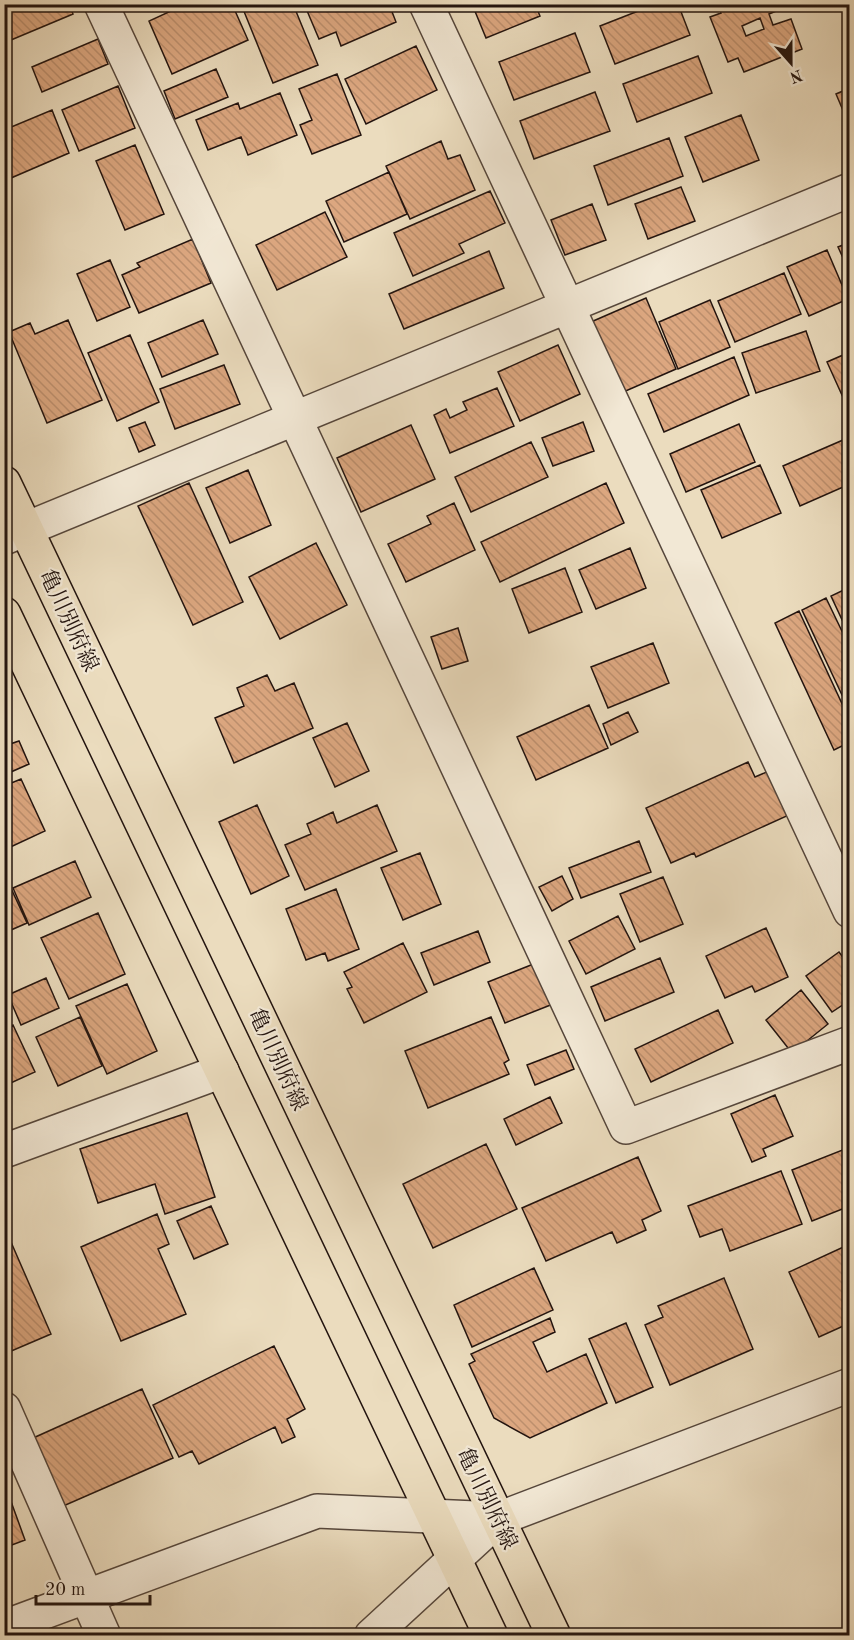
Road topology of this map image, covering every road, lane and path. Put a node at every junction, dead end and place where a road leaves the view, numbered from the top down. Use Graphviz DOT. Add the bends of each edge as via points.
graph roads {
  1 [pos="101,4"];
  2 [pos="426,4"];
  3 [pos="849,190"];
  4 [pos="567,307"];
  5 [pos="295,419"];
  6 [pos="4,483"];
  7 [pos="16,534"];
  8 [pos="4,614"];
  9 [pos="849,911"];
  10 [pos="849,1043"];
  11 [pos="222,1071"];
  12 [pos="4,1151"];
  13 [pos="849,1385"];
  14 [pos="4,1409"];
  15 [pos="434,1516"];
  16 [pos="498,1519"];
  17 [pos="454,1560"];
  18 [pos="87,1596"];
  19 [pos="4,1627"];
  20 [pos="104,1635"];
  21 [pos="371,1635"];
  22 [pos="491,1635"];
  23 [pos="554,1635"];
  1 -- 5 [label="street"];
  2 -- 4 [label="street"];
  3 -- 4 [label="street"];
  4 -- 5 [label="street"];
  4 -- 9 [label="street"];
  5 -- 7 [label="street"];
  5 -- 10 [label="street" via="626,1127"];
  6 -- 7 [label="main road, 亀川別府線"];
  7 -- 16 [label="main road, 亀川別府線"];
  8 -- 11 [label="main road"];
  11 -- 12 [label="street"];
  11 -- 15 [label="main road"];
  13 -- 16 [label="street"];
  14 -- 18 [label="street"];
  15 -- 16 [label="street"];
  15 -- 17 [label="main road"];
  15 -- 18 [label="street" via="317,1510"];
  16 -- 17 [label="street"];
  16 -- 23 [label="main road, 亀川別府線"];
  17 -- 21 [label="street"];
  17 -- 22 [label="main road"];
  18 -- 19 [label="street"];
  18 -- 20 [label="street"];
}
